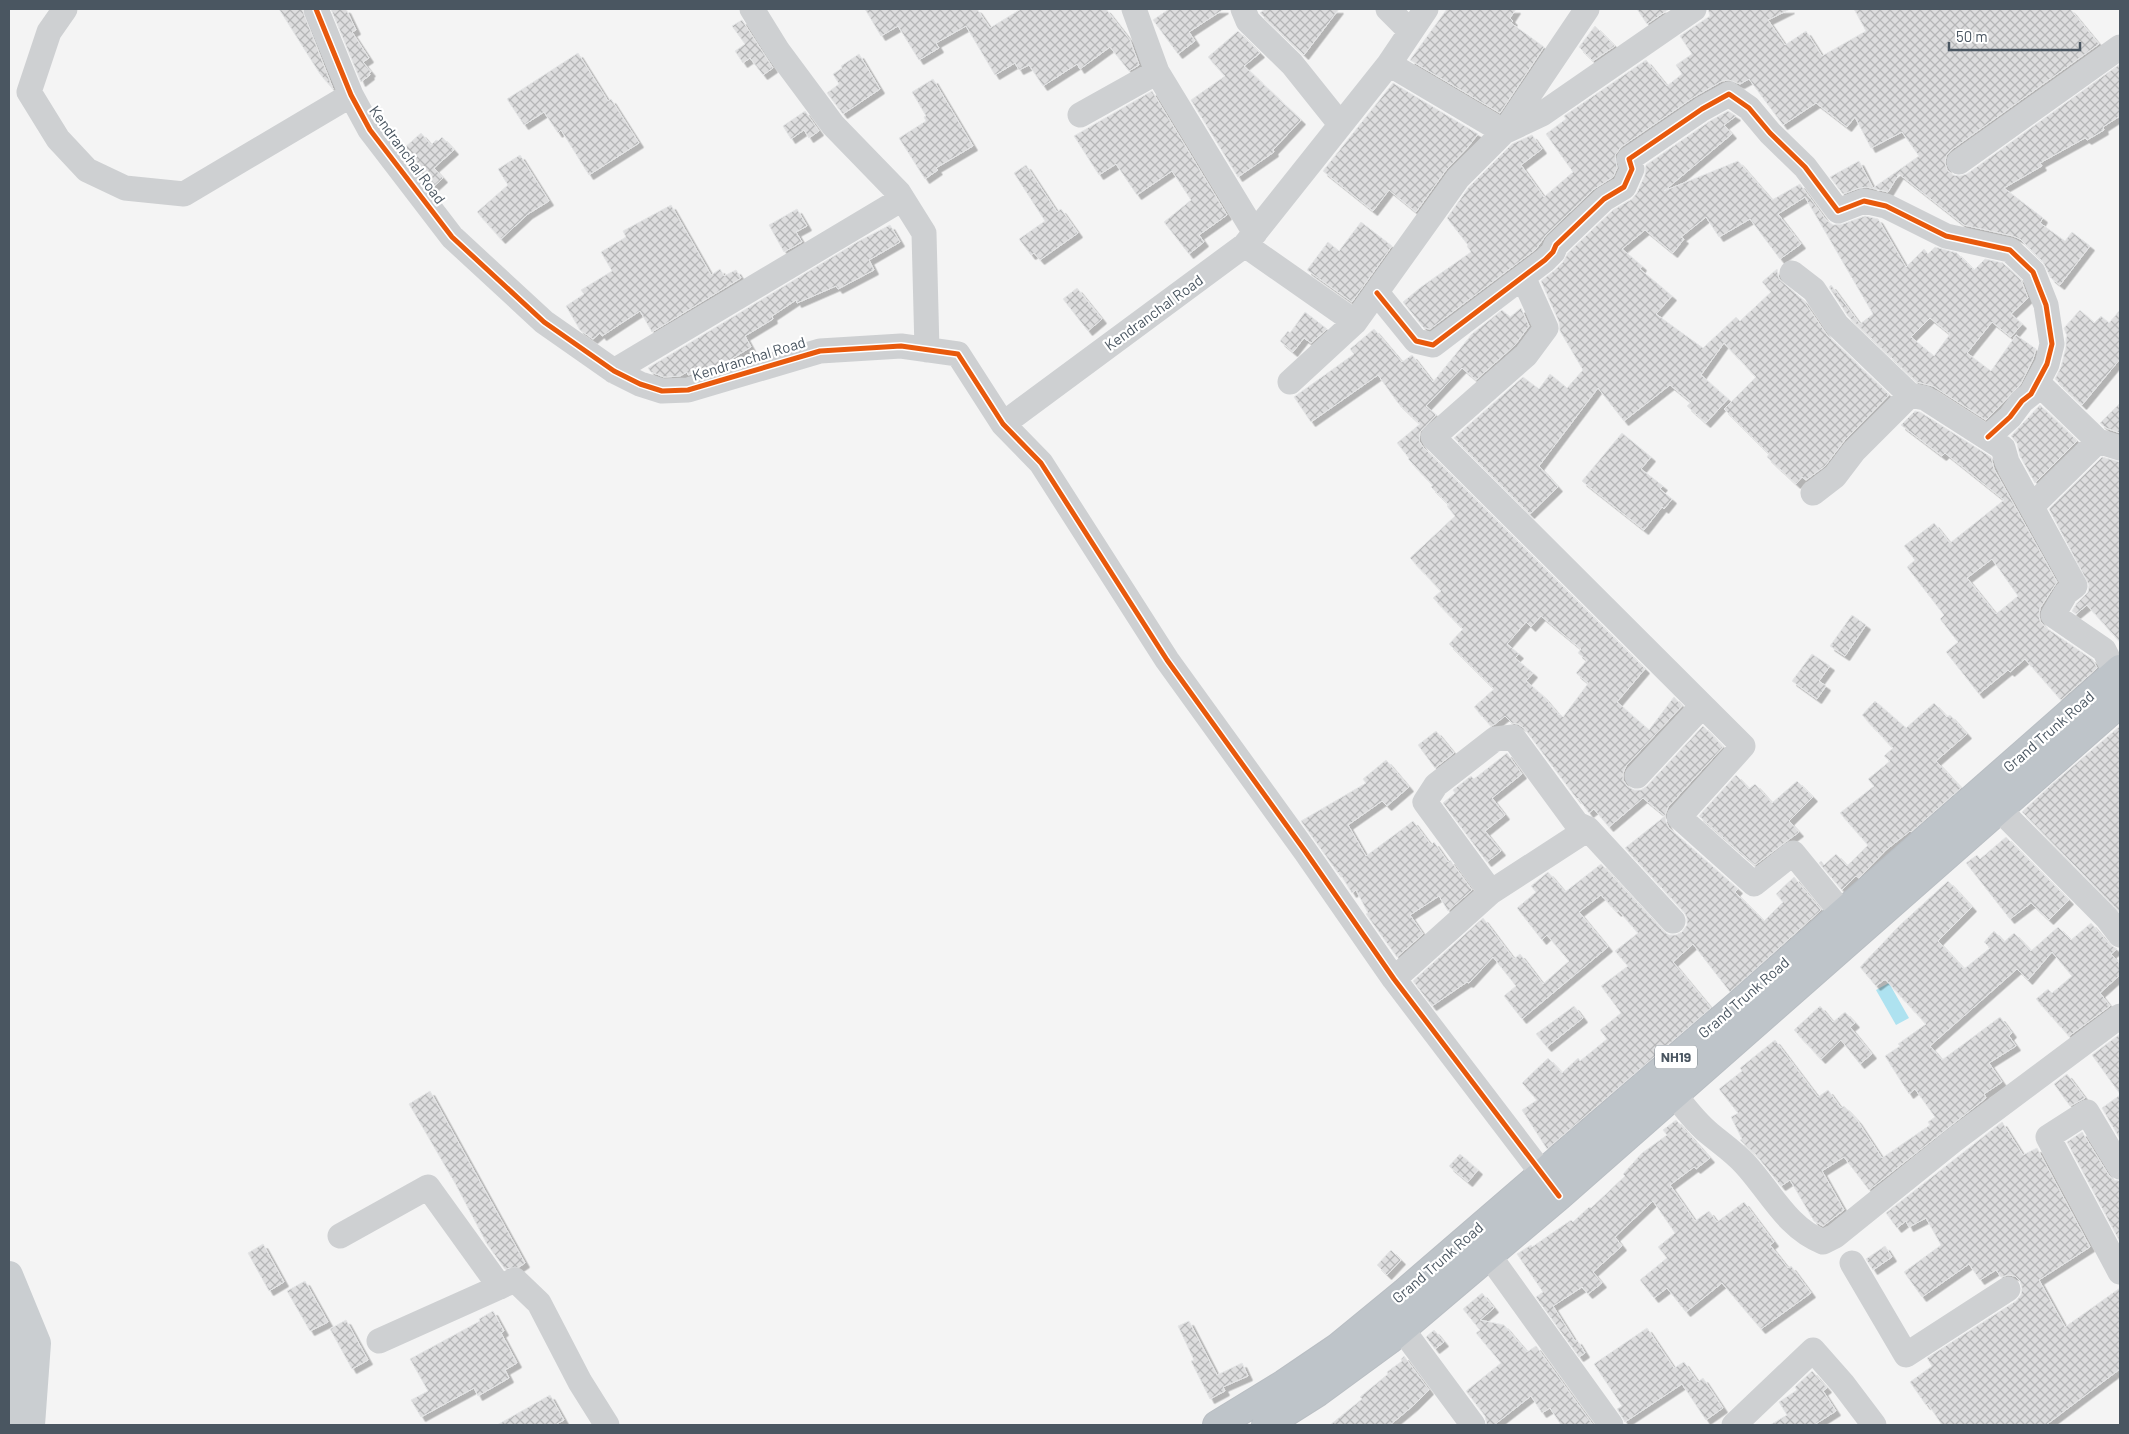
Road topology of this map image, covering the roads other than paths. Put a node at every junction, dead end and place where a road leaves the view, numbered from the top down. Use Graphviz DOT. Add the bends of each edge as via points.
graph roads {
  1 [pos="65,9"];
  2 [pos="316,9"];
  3 [pos="752,9"];
  4 [pos="1134,9"];
  5 [pos="1243,9"];
  6 [pos="1388,9"];
  7 [pos="1426,9"];
  8 [pos="1586,9"];
  9 [pos="1694,9"];
  10 [pos="1410,31"];
  11 [pos="2120,47"];
  12 [pos="1389,64"];
  13 [pos="1157,72"];
  14 [pos="351,95"];
  15 [pos="1080,115"];
  16 [pos="1340,124"];
  17 [pos="1504,132"];
  18 [pos="1959,162"];
  19 [pos="902,199"];
  20 [pos="1250,239"];
  21 [pos="1792,273"];
  22 [pos="1523,277"];
  23 [pos="1376,293"];
  24 [pos="1355,322"];
  25 [pos="927,350"];
  26 [pos="614,371"];
  27 [pos="1290,382"];
  28 [pos="2038,383"];
  29 [pos="1910,395"];
  30 [pos="1003,424"];
  31 [pos="1988,437"];
  32 [pos="2109,445"];
  33 [pos="1813,493"];
  34 [pos="2032,506"];
  35 [pos="2116,684"];
  36 [pos="1702,706"];
  37 [pos="1637,776"];
  38 [pos="1999,809"];
  39 [pos="1588,828"];
  40 [pos="1491,892"];
  41 [pos="1842,913"];
  42 [pos="1673,921"];
  43 [pos="2120,935"];
  44 [pos="1394,979"];
  45 [pos="2120,1016"];
  46 [pos="1674,1094"];
  47 [pos="2120,1167"];
  48 [pos="1542,1173"];
  49 [pos="1559,1196"];
  50 [pos="340,1236"];
  51 [pos="1488,1254"];
  52 [pos="1852,1263"];
  53 [pos="2120,1272"];
  54 [pos="9,1275"];
  55 [pos="500,1287"];
  56 [pos="2008,1289"];
  57 [pos="9,1328"];
  58 [pos="1402,1329"];
  59 [pos="379,1341"];
  60 [pos="12,1425"];
  61 [pos="30,1425"];
  62 [pos="607,1425"];
  63 [pos="1217,1425"];
  64 [pos="1266,1425"];
  65 [pos="1473,1425"];
  66 [pos="1611,1425"];
  67 [pos="1734,1425"];
  68 [pos="1874,1425"];
  1 -- 14 [label="street" via="49,32 29,92 58,139 87,170 125,188 184,194"];
  2 -- 14 [label="street, Kendranchal Road"];
  3 -- 19 [label="street" via="778,51 833,125"];
  4 -- 13 [label="street"];
  5 -- 16 [label="street" via="1248,21 1292,64"];
  6 -- 10 [label="street"];
  7 -- 10 [label="street, Kendranchal Road"];
  8 -- 17 [label="street"];
  9 -- 17 [label="street" via="1542,114"];
  10 -- 12 [label="street, Kendranchal Road"];
  11 -- 18 [label="street"];
  12 -- 16 [label="street, Kendranchal Road"];
  12 -- 17 [label="street"];
  13 -- 15 [label="street"];
  13 -- 20 [label="street"];
  14 -- 26 [label="street, Kendranchal Road" via="370,130 452,237 544,322"];
  16 -- 20 [label="street, Kendranchal Road"];
  17 -- 23 [label="street" via="1458,178"];
  19 -- 25 [label="street" via="924,233"];
  19 -- 26 [label="street"];
  20 -- 24 [label="street"];
  20 -- 30 [label="street, Kendranchal Road"];
  21 -- 29 [label="street" via="1814,290 1838,325"];
  22 -- 23 [label="street" via="1433,345 1416,341"];
  22 -- 28 [label="street" via="1545,260 1556,245 1604,199 1624,187 1632,168 1629,159 1729,94 1749,108 1805,167 1838,211 1864,201 1886,206 1946,236 2010,250 2033,272 2046,305 2052,344"];
  22 -- 36 [label="street" via="1546,328 1526,355 1433,437"];
  23 -- 24 [label="street"];
  24 -- 27 [label="street"];
  25 -- 26 [label="street, Kendranchal Road" via="901,346 820,351 688,390 662,391"];
  25 -- 30 [label="street, Kendranchal Road" via="958,354"];
  28 -- 31 [label="street" via="2010,418"];
  28 -- 32 [label="street"];
  29 -- 31 [label="street" via="1925,398"];
  29 -- 33 [label="street" via="1854,451 1835,476"];
  30 -- 44 [label="street" via="1041,463 1167,660"];
  31 -- 34 [label="street" via="2003,448 2007,462"];
  32 -- 34 [label="street"];
  34 -- 35 [label="street" via="2075,586 2066,593 2053,615 2104,650"];
  35 -- 38 [label="highway, Grand Trunk Road / NH19"];
  35 -- 41 [label="highway, Grand Trunk Road / NH19"];
  36 -- 37 [label="street"];
  36 -- 41 [label="street" via="1743,746 1679,817 1754,884 1792,853"];
  38 -- 43 [label="street"];
  38 -- 46 [label="highway, Grand Trunk Road / NH19"];
  39 -- 40 [label="street"];
  39 -- 40 [label="street" via="1577,824 1513,737 1495,739 1436,785 1425,802"];
  39 -- 42 [label="street"];
  40 -- 44 [label="street"];
  41 -- 48 [label="highway, Grand Trunk Road / NH19"];
  44 -- 48 [label="street"];
  45 -- 46 [label="street" via="1823,1242 1802,1231 1771,1199 1746,1164 1699,1125"];
  46 -- 49 [label="highway, Grand Trunk Road / NH19"];
  47 -- 53 [label="street" via="2087,1112 2048,1137"];
  48 -- 49 [label="street"];
  48 -- 63 [label="highway, Grand Trunk Road / NH19" via="1337,1348"];
  49 -- 51 [label="highway, Grand Trunk Road / NH19"];
  50 -- 55 [label="street" via="428,1187"];
  51 -- 58 [label="highway, Grand Trunk Road / NH19"];
  51 -- 66 [label="street"];
  52 -- 56 [label="street" via="1906,1355"];
  54 -- 61 [label="main road" via="37,1343"];
  55 -- 59 [label="street"];
  55 -- 62 [label="street" via="516,1280 539,1303 580,1382"];
  57 -- 60 [label="main road" via="14,1339"];
  58 -- 64 [label="highway, Grand Trunk Road / NH19" via="1318,1392"];
  58 -- 65 [label="street"];
  67 -- 68 [label="street" via="1812,1350"];
}
